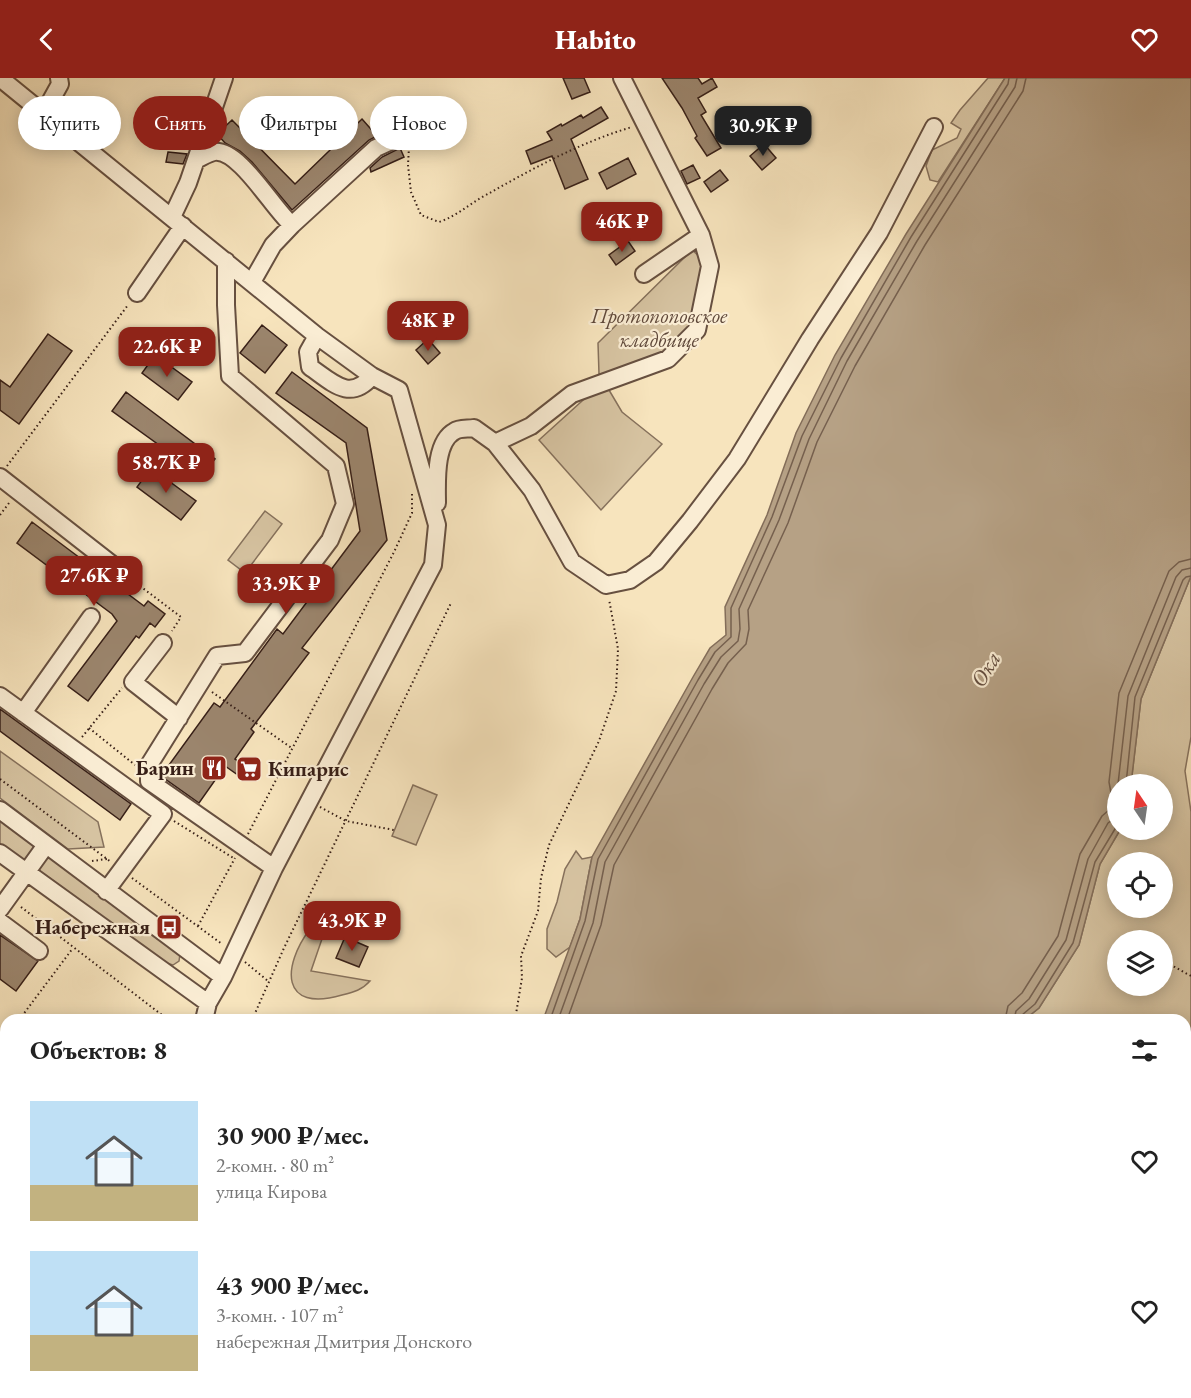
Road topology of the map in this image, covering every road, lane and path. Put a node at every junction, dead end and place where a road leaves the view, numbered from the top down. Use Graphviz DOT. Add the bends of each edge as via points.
graph roads {
  1 [pos="0,78"];
  2 [pos="58,78"];
  3 [pos="224,78"];
  4 [pos="622,78"];
  5 [pos="23,96"];
  6 [pos="53,96"];
  7 [pos="643,123"];
  8 [pos="934,127"];
  9 [pos="90,150"];
  10 [pos="374,150"];
  11 [pos="409,150"];
  12 [pos="196,160"];
  13 [pos="178,221"];
  14 [pos="292,225"];
  15 [pos="701,235"];
  16 [pos="226,261"];
  17 [pos="644,274"];
  18 [pos="252,282"];
  19 [pos="137,293"];
  20 [pos="317,336"];
  21 [pos="372,376"];
  22 [pos="495,442"];
  23 [pos="4,471"];
  24 [pos="412,483"];
  25 [pos="437,525"];
  26 [pos="128,577"];
  27 [pos="606,585"];
  28 [pos="451,603"];
  29 [pos="91,617"];
  30 [pos="163,643"];
  31 [pos="133,682"];
  32 [pos="0,696"];
  33 [pos="222,699"];
  34 [pos="23,713"];
  35 [pos="179,718"];
  36 [pos="89,728"];
  37 [pos="73,748"];
  38 [pos="292,749"];
  39 [pos="134,764"];
  40 [pos="309,802"];
  41 [pos="0,810"];
  42 [pos="164,814"];
  43 [pos="346,821"];
  44 [pos="394,830"];
  45 [pos="46,844"];
  46 [pos="238,852"];
  47 [pos="0,853"];
  48 [pos="107,859"];
  49 [pos="72,864"];
  50 [pos="274,868"];
  51 [pos="26,873"];
  52 [pos="106,891"];
  53 [pos="4,903"];
  54 [pos="0,922"];
  55 [pos="198,926"];
  56 [pos="74,947"];
  57 [pos="39,951"];
  58 [pos="234,954"];
  59 [pos="1173,966"];
  60 [pos="1191,976"];
  61 [pos="223,977"];
  62 [pos="269,982"];
  63 [pos="208,1003"];
  64 [pos="24,1014"];
  65 [pos="161,1014"];
  66 [pos="205,1014"];
  67 [pos="255,1014"];
  68 [pos="516,1014"];
  1 -- 5 [label="street"];
  2 -- 6 [label="street" via="60,84"];
  3 -- 12 [label="street"];
  4 -- 7 [label="street"];
  7 -- 11 [label="path" via="608,134 526,173 473,201 453,218 439,222 421,215 411,192"];
  7 -- 15 [label="street"];
  8 -- 27 [label="street" via="879,233 736,459 656,562 630,580"];
  9 -- 13 [label="street"];
  10 -- 14 [label="street"];
  12 -- 13 [label="street"];
  12 -- 14 [label="street" via="214,152 227,153"];
  13 -- 16 [label="street"];
  13 -- 19 [label="street"];
  14 -- 18 [label="street" via="273,245"];
  15 -- 17 [label="street"];
  15 -- 22 [label="street" via="710,266 697,330 668,359 572,394 531,426"];
  16 -- 18 [label="street"];
  16 -- 35 [label="street" via="230,376 336,466 345,504 330,540 245,653 217,656"];
  18 -- 20 [label="street"];
  19 -- 23 [label="path"];
  20 -- 21 [label="street"];
  20 -- 21 [label="street" via="308,352 310,368 346,390 364,386"];
  21 -- 25 [label="street" via="399,390"];
  22 -- 25 [label="street" via="474,428 454,431 443,443 436,484"];
  22 -- 27 [label="street" via="532,490 572,562"];
  23 -- 26 [label="street"];
  24 -- 38 [label="path" via="412,513"];
  25 -- 40 [label="street" via="433,565"];
  26 -- 30 [label="path" via="181,617"];
  27 -- 68 [label="path" via="618,649 616,691 599,741 549,845 538,911 521,956"];
  28 -- 43 [label="path"];
  29 -- 34 [label="street"];
  30 -- 31 [label="street"];
  31 -- 35 [label="street"];
  31 -- 36 [label="path" via="127,681"];
  32 -- 34 [label="street"];
  33 -- 38 [label="path"];
  34 -- 37 [label="street"];
  35 -- 46 [label="street" via="149,765 149,781"];
  36 -- 37 [label="path"];
  36 -- 39 [label="path"];
  37 -- 42 [label="street"];
  38 -- 46 [label="path"];
  40 -- 43 [label="path"];
  40 -- 50 [label="street"];
  41 -- 45 [label="street"];
  42 -- 46 [label="path"];
  42 -- 52 [label="street"];
  43 -- 44 [label="path"];
  43 -- 62 [label="path"];
  45 -- 49 [label="street"];
  45 -- 51 [label="street"];
  46 -- 50 [label="street"];
  46 -- 55 [label="path"];
  47 -- 51 [label="street"];
  48 -- 49 [label="path"];
  49 -- 52 [label="street"];
  50 -- 58 [label="street"];
  51 -- 53 [label="street"];
  51 -- 63 [label="street"];
  52 -- 61 [label="street"];
  53 -- 56 [label="path"];
  54 -- 57 [label="street"];
  56 -- 64 [label="path"];
  56 -- 65 [label="path"];
  58 -- 61 [label="street"];
  58 -- 62 [label="path"];
  59 -- 60 [label="path"];
  61 -- 63 [label="street"];
  62 -- 67 [label="path"];
  63 -- 66 [label="street"];
}
